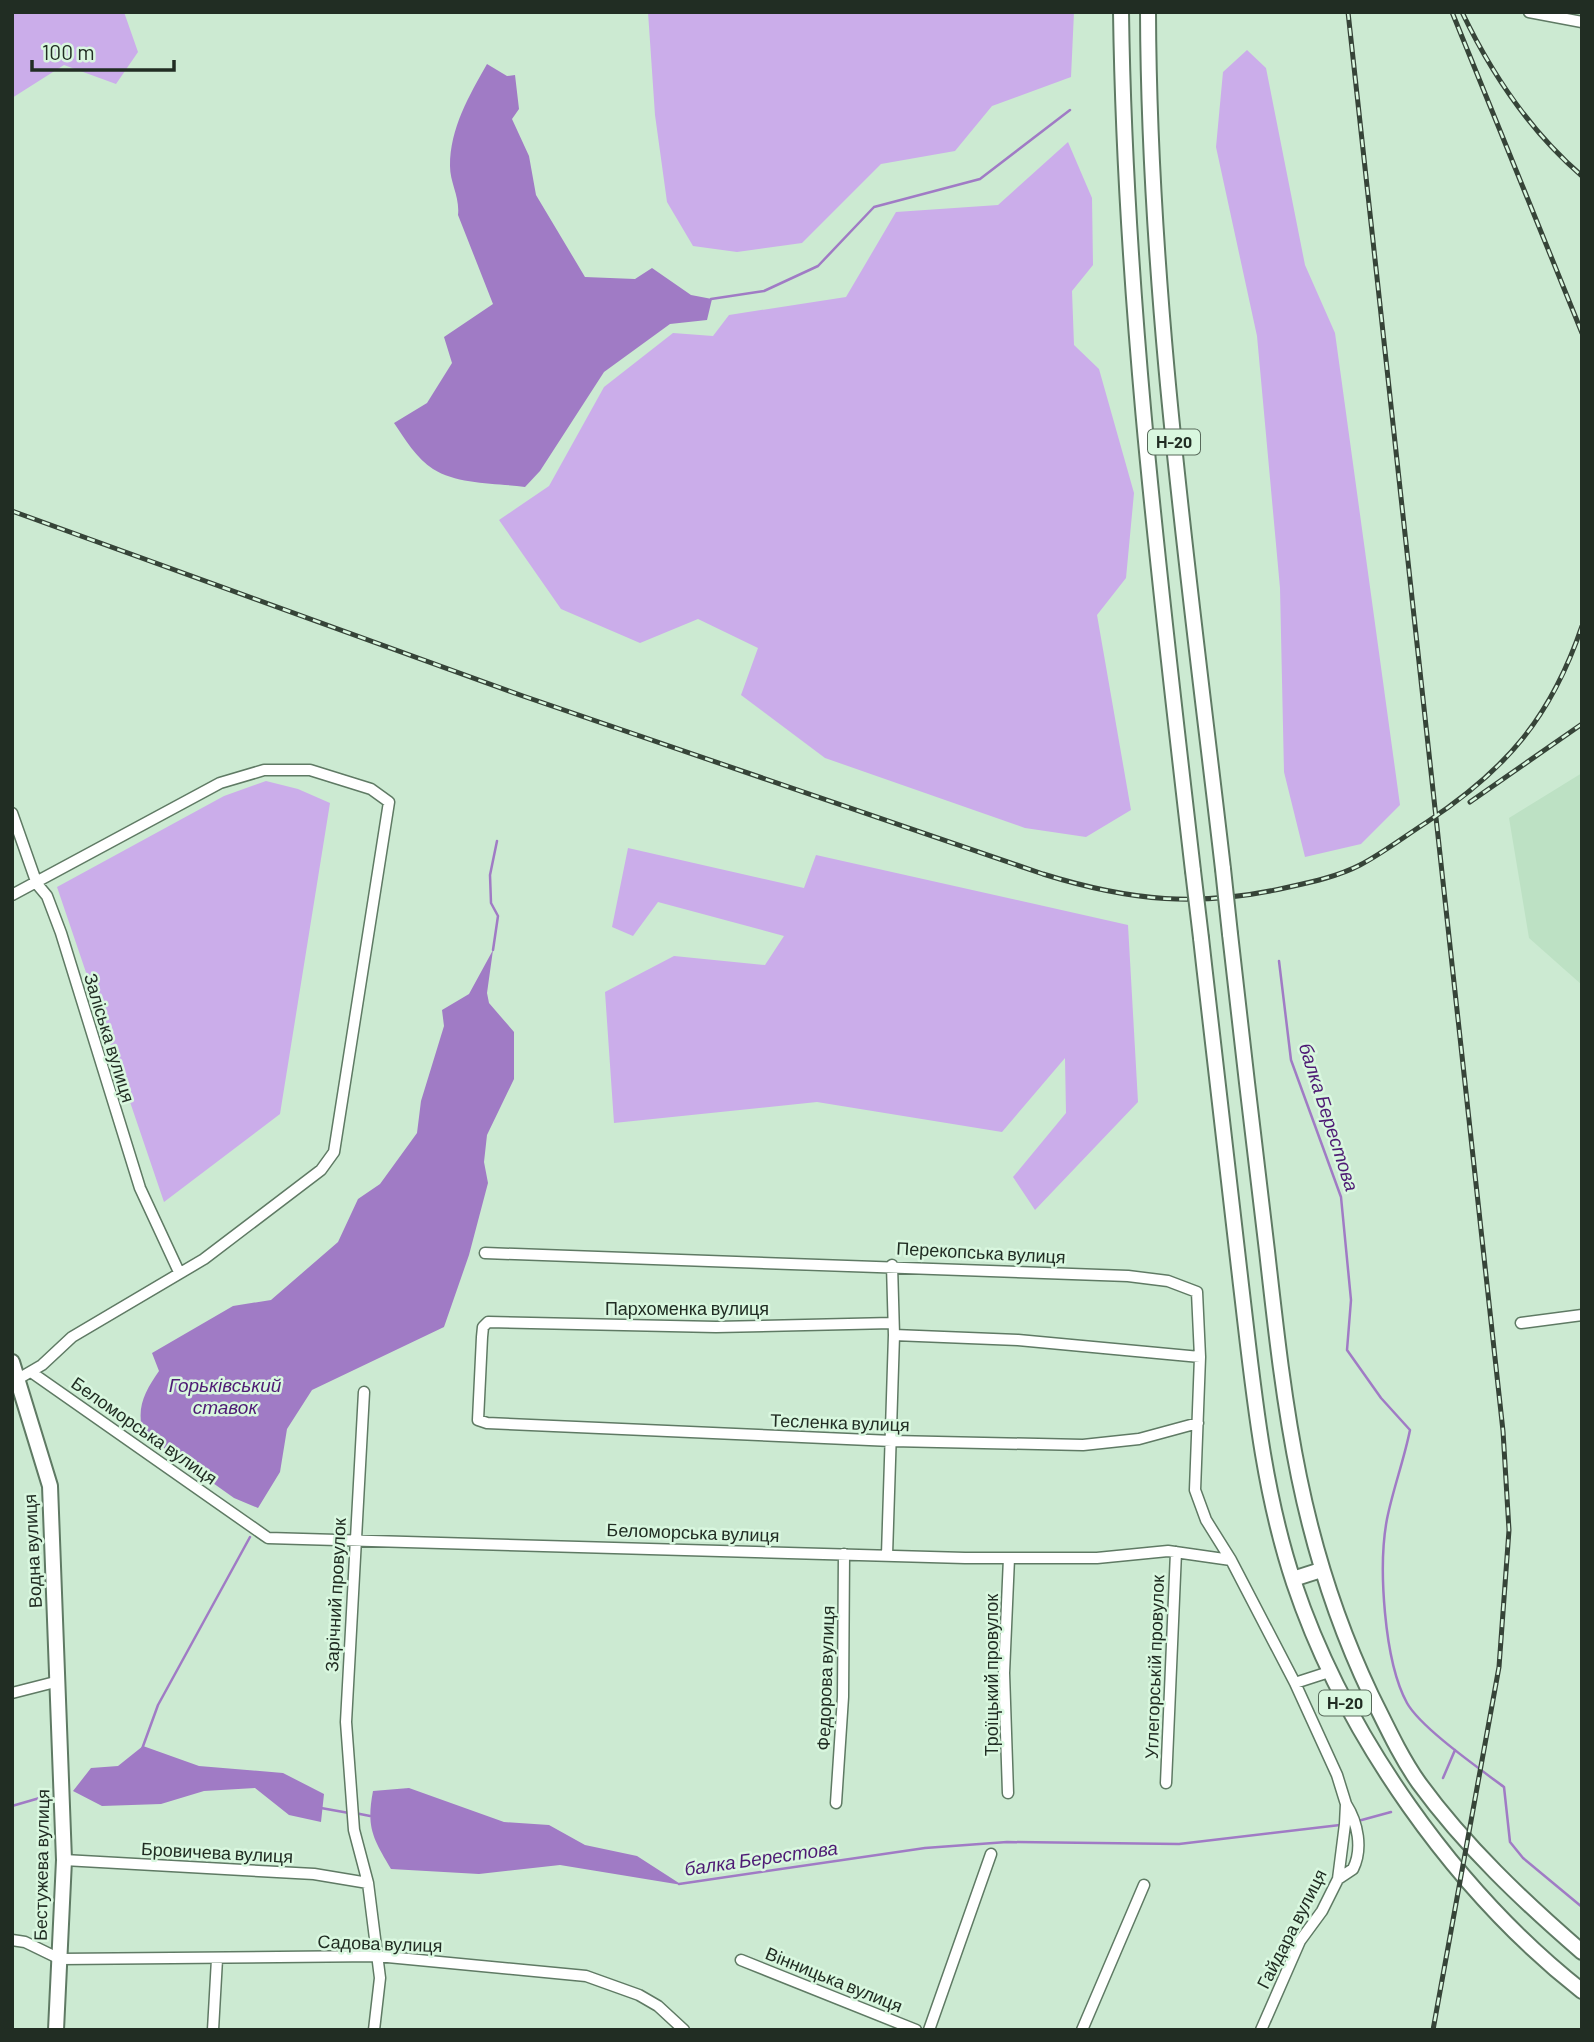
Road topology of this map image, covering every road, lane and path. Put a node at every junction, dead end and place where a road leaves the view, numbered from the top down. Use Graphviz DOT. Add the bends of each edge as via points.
graph roads {
  1 [pos="1121,12"];
  2 [pos="1148,12"];
  3 [pos="1529,12"];
  4 [pos="1582,22"];
  5 [pos="12,813"];
  6 [pos="37,884"];
  7 [pos="12,895"];
  8 [pos="485,1253"];
  9 [pos="892,1265"];
  10 [pos="179,1272"];
  11 [pos="1582,1315"];
  12 [pos="892,1322"];
  13 [pos="1521,1323"];
  14 [pos="894,1335"];
  15 [pos="1200,1357"];
  16 [pos="12,1362"];
  17 [pos="24,1375"];
  18 [pos="364,1392"];
  19 [pos="478,1420"];
  20 [pos="1198,1423"];
  21 [pos="892,1441"];
  22 [pos="354,1540"];
  23 [pos="1176,1552"];
  24 [pos="844,1554"];
  25 [pos="887,1555"];
  26 [pos="1009,1558"];
  27 [pos="1231,1560"];
  28 [pos="1321,1570"];
  29 [pos="1293,1579"];
  30 [pos="1329,1672"];
  31 [pos="59,1681"];
  32 [pos="1294,1683"];
  33 [pos="12,1693"];
  34 [pos="60,1701"];
  35 [pos="1166,1783"];
  36 [pos="1008,1793"];
  37 [pos="835,1803"];
  38 [pos="1346,1804"];
  39 [pos="991,1854"];
  40 [pos="64,1860"];
  41 [pos="1338,1879"];
  42 [pos="368,1883"];
  43 [pos="1144,1885"];
  44 [pos="12,1940"];
  45 [pos="1582,1952"];
  46 [pos="377,1956"];
  47 [pos="60,1959"];
  48 [pos="217,1959"];
  49 [pos="741,1960"];
  50 [pos="1582,1991"];
  51 [pos="55,2030"];
  52 [pos="213,2030"];
  53 [pos="374,2030"];
  54 [pos="684,2030"];
  55 [pos="916,2030"];
  56 [pos="929,2030"];
  57 [pos="1082,2030"];
  58 [pos="1261,2030"];
  1 -- 29 [label="main road, Н-20, bridge" via="1133,316 1193,871 1252,1382 1269,1489"];
  2 -- 28 [label="main road, Н-20, bridge" via="1163,327 1230,934 1287,1420"];
  3 -- 4 [label="street"];
  5 -- 6 [label="street, Заліська вулиця"];
  6 -- 7 [label="street"];
  6 -- 10 [label="street, Заліська вулиця" via="47,896 61,933 140,1188"];
  6 -- 10 [label="street" via="220,783 264,770 310,770 371,789 390,802 334,1152 321,1170 204,1259"];
  8 -- 9 [label="street, Перекопська вулиця"];
  9 -- 12 [label="street"];
  9 -- 15 [label="street, Перекопська вулиця" via="1128,1276 1168,1282 1197,1292"];
  10 -- 17 [label="street" via="72,1337"];
  11 -- 13 [label="street"];
  12 -- 14 [label="street"];
  12 -- 19 [label="street, Пархоменка вулиця" via="716,1327 488,1322 483,1327"];
  14 -- 15 [label="street" via="1018,1340"];
  14 -- 21 [label="street"];
  15 -- 20 [label="street, Перекопська вулиця"];
  16 -- 17 [label="main road, Водна вулиця"];
  17 -- 22 [label="street, Беломорська вулиця" via="268,1538"];
  17 -- 31 [label="main road, Водна вулиця" via="50,1486"];
  18 -- 22 [label="street, Зарічний провулок"];
  19 -- 21 [label="street, Тесленка вулиця"];
  20 -- 21 [label="street, Тесленка вулиця" via="1139,1439 1083,1445"];
  20 -- 27 [label="street, Перекопська вулиця" via="1195,1490 1206,1520"];
  21 -- 25 [label="street"];
  22 -- 24 [label="street, Беломорська вулиця"];
  22 -- 42 [label="street, Зарічний провулок" via="346,1722 354,1830"];
  23 -- 26 [label="street, Беломорська вулиця"];
  23 -- 27 [label="street, Беломорська вулиця"];
  23 -- 35 [label="street, Углегорськiй провулок"];
  24 -- 25 [label="street, Беломорська вулиця"];
  24 -- 37 [label="street, Федорова вулиця" via="843,1697"];
  25 -- 26 [label="street, Беломорська вулиця"];
  26 -- 36 [label="street, Троїцький провулок" via="1004,1673"];
  27 -- 32 [label="street"];
  28 -- 29 [label="main road"];
  28 -- 45 [label="main road, Н-20" via="1364,1681 1419,1782 1486,1862"];
  29 -- 30 [label="main road, Н-20"];
  30 -- 32 [label="street"];
  30 -- 50 [label="main road, Н-20" via="1363,1736 1417,1817 1515,1931"];
  31 -- 33 [label="street"];
  31 -- 34 [label="main road, Водна вулиця"];
  32 -- 38 [label="street, Гайдара вулиця"];
  34 -- 40 [label="main road, Бестужева вулиця"];
  38 -- 41 [label="street, Гайдара вулиця"];
  38 -- 41 [label="street" via="1357,1829 1358,1852 1353,1869"];
  39 -- 56 [label="street"];
  40 -- 42 [label="street, Бровичева вулиця" via="314,1874"];
  40 -- 47 [label="main road, Бестужева вулиця"];
  41 -- 58 [label="street, Гайдара вулиця" via="1300,1941"];
  42 -- 46 [label="street, Зарічний провулок"];
  43 -- 57 [label="street"];
  44 -- 47 [label="street"];
  46 -- 48 [label="street, Садова вулиця"];
  46 -- 53 [label="street, Зарічний провулок" via="380,1978"];
  46 -- 54 [label="street, Садова вулиця" via="586,1976 639,1995"];
  47 -- 48 [label="street, Садова вулиця"];
  47 -- 51 [label="main road, Бестужева вулиця"];
  48 -- 52 [label="street"];
  49 -- 55 [label="street, Вінницька вулиця"];
}
